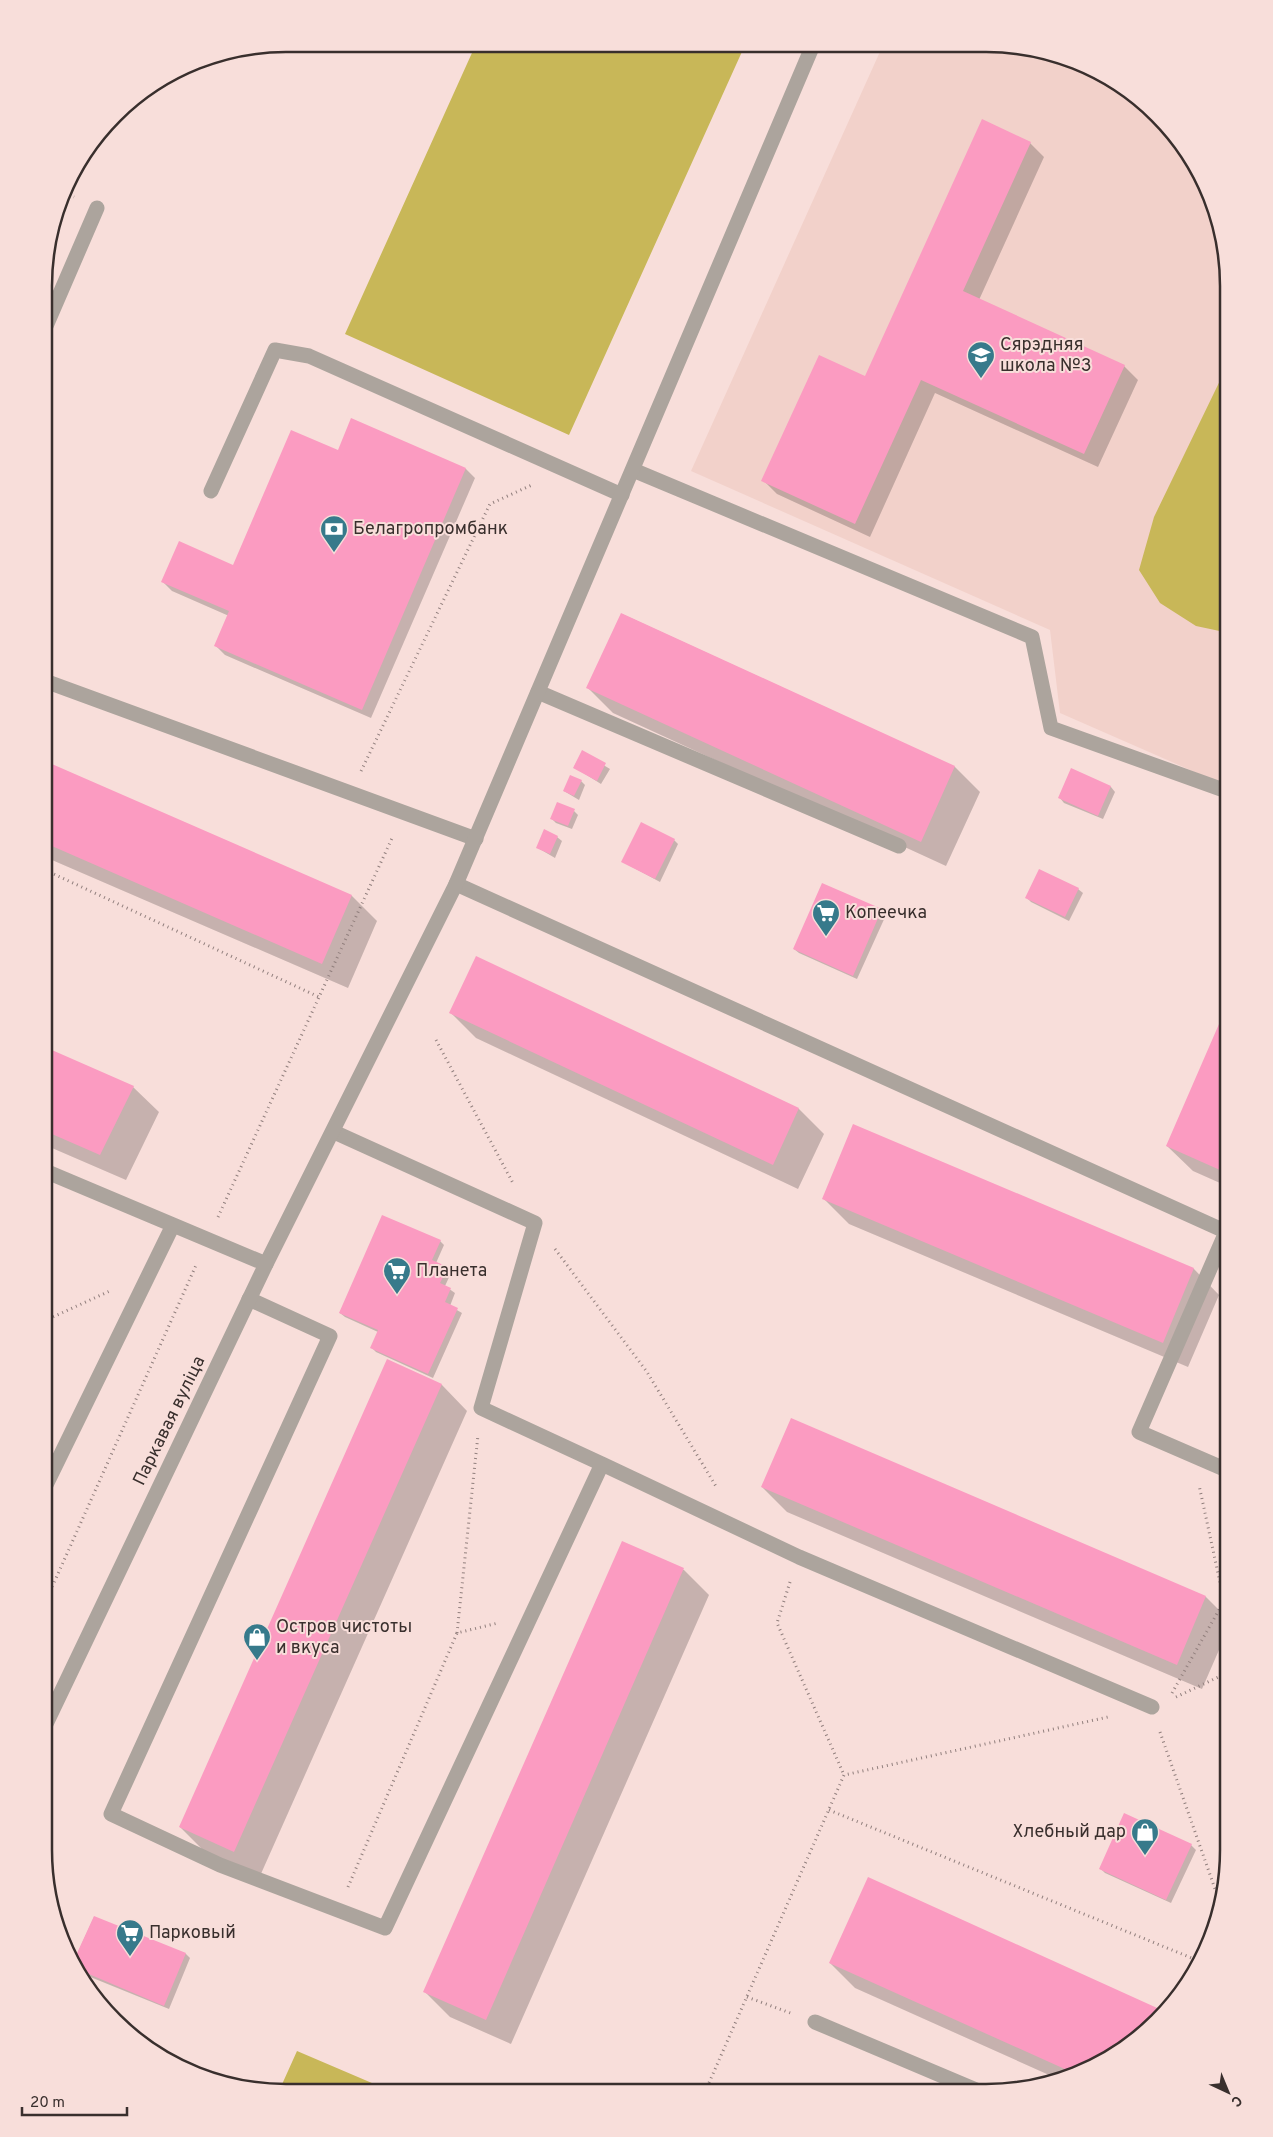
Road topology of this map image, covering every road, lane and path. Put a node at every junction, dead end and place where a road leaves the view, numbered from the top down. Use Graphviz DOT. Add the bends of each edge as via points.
graph roads {
  1 [pos="810,52"];
  2 [pos="97,208"];
  3 [pos="52,312"];
  4 [pos="566,470"];
  5 [pos="633,470"];
  6 [pos="210,491"];
  7 [pos="622,495"];
  8 [pos="52,684"];
  9 [pos="538,692"];
  10 [pos="1220,789"];
  11 [pos="351,793"];
  12 [pos="404,812"];
  13 [pos="476,838"];
  14 [pos="899,846"];
  15 [pos="52,873"];
  16 [pos="456,884"];
  17 [pos="319,997"];
  18 [pos="436,1040"];
  19 [pos="334,1132"];
  20 [pos="52,1174"];
  21 [pos="535,1223"];
  22 [pos="173,1225"];
  23 [pos="1220,1228"];
  24 [pos="207,1240"];
  25 [pos="1220,1250"];
  26 [pos="266,1264"];
  27 [pos="150,1272"];
  28 [pos="249,1299"];
  29 [pos="52,1317"];
  30 [pos="481,1408"];
  31 [pos="1193,1456"];
  32 [pos="602,1464"];
  33 [pos="1220,1467"];
  34 [pos="52,1473"];
  35 [pos="741,1530"];
  36 [pos="799,1557"];
  37 [pos="1220,1582"];
  38 [pos="52,1587"];
  39 [pos="1220,1608"];
  40 [pos="532,1614"];
  41 [pos="457,1633"];
  42 [pos="1220,1676"];
  43 [pos="1152,1708"];
  44 [pos="52,1711"];
  45 [pos="844,1775"];
  46 [pos="829,1810"];
  47 [pos="1217,1893"];
  48 [pos="338,1910"];
  49 [pos="1194,1959"];
  50 [pos="747,1997"];
  51 [pos="815,2022"];
  52 [pos="709,2084"];
  53 [pos="962,2084"];
  1 -- 5 [label="street, Паркавая вуліца"];
  2 -- 3 [label="street"];
  4 -- 6 [label="street" via="310,356 275,350"];
  4 -- 7 [label="street"];
  4 -- 11 [label="path" via="490,504"];
  5 -- 7 [label="street, Паркавая вуліца"];
  5 -- 10 [label="street" via="1032,637 1051,728"];
  7 -- 9 [label="street, Паркавая вуліца"];
  8 -- 11 [label="street"];
  9 -- 13 [label="street, Паркавая вуліца"];
  9 -- 14 [label="street"];
  11 -- 12 [label="street"];
  12 -- 13 [label="street"];
  12 -- 17 [label="path"];
  13 -- 16 [label="street, Паркавая вуліца"];
  15 -- 17 [label="path"];
  16 -- 19 [label="street, Паркавая вуліца"];
  16 -- 23 [label="street"];
  17 -- 24 [label="path"];
  18 -- 21 [label="path"];
  19 -- 21 [label="street"];
  19 -- 26 [label="street, Паркавая вуліца"];
  20 -- 22 [label="street"];
  21 -- 30 [label="street"];
  21 -- 35 [label="path" via="647,1372"];
  22 -- 24 [label="street"];
  22 -- 27 [label="street"];
  24 -- 26 [label="street"];
  24 -- 38 [label="path"];
  25 -- 31 [label="street" via="1140,1432"];
  26 -- 28 [label="street, Паркавая вуліца"];
  27 -- 29 [label="path"];
  27 -- 34 [label="street"];
  28 -- 44 [label="street, Паркавая вуліца"];
  28 -- 48 [label="street" via="330,1336 111,1814 220,1865"];
  30 -- 32 [label="street"];
  30 -- 41 [label="path"];
  31 -- 33 [label="street"];
  31 -- 37 [label="path"];
  32 -- 35 [label="street"];
  32 -- 40 [label="street"];
  35 -- 36 [label="street"];
  36 -- 43 [label="street"];
  36 -- 45 [label="path" via="777,1623"];
  39 -- 42 [label="path" via="1168,1701"];
  40 -- 41 [label="path"];
  40 -- 48 [label="street" via="385,1928"];
  41 -- 48 [label="path"];
  43 -- 45 [label="path"];
  43 -- 47 [label="path"];
  45 -- 46 [label="path"];
  46 -- 49 [label="path"];
  46 -- 50 [label="path"];
  50 -- 51 [label="path"];
  50 -- 52 [label="path"];
  51 -- 53 [label="street"];
}
